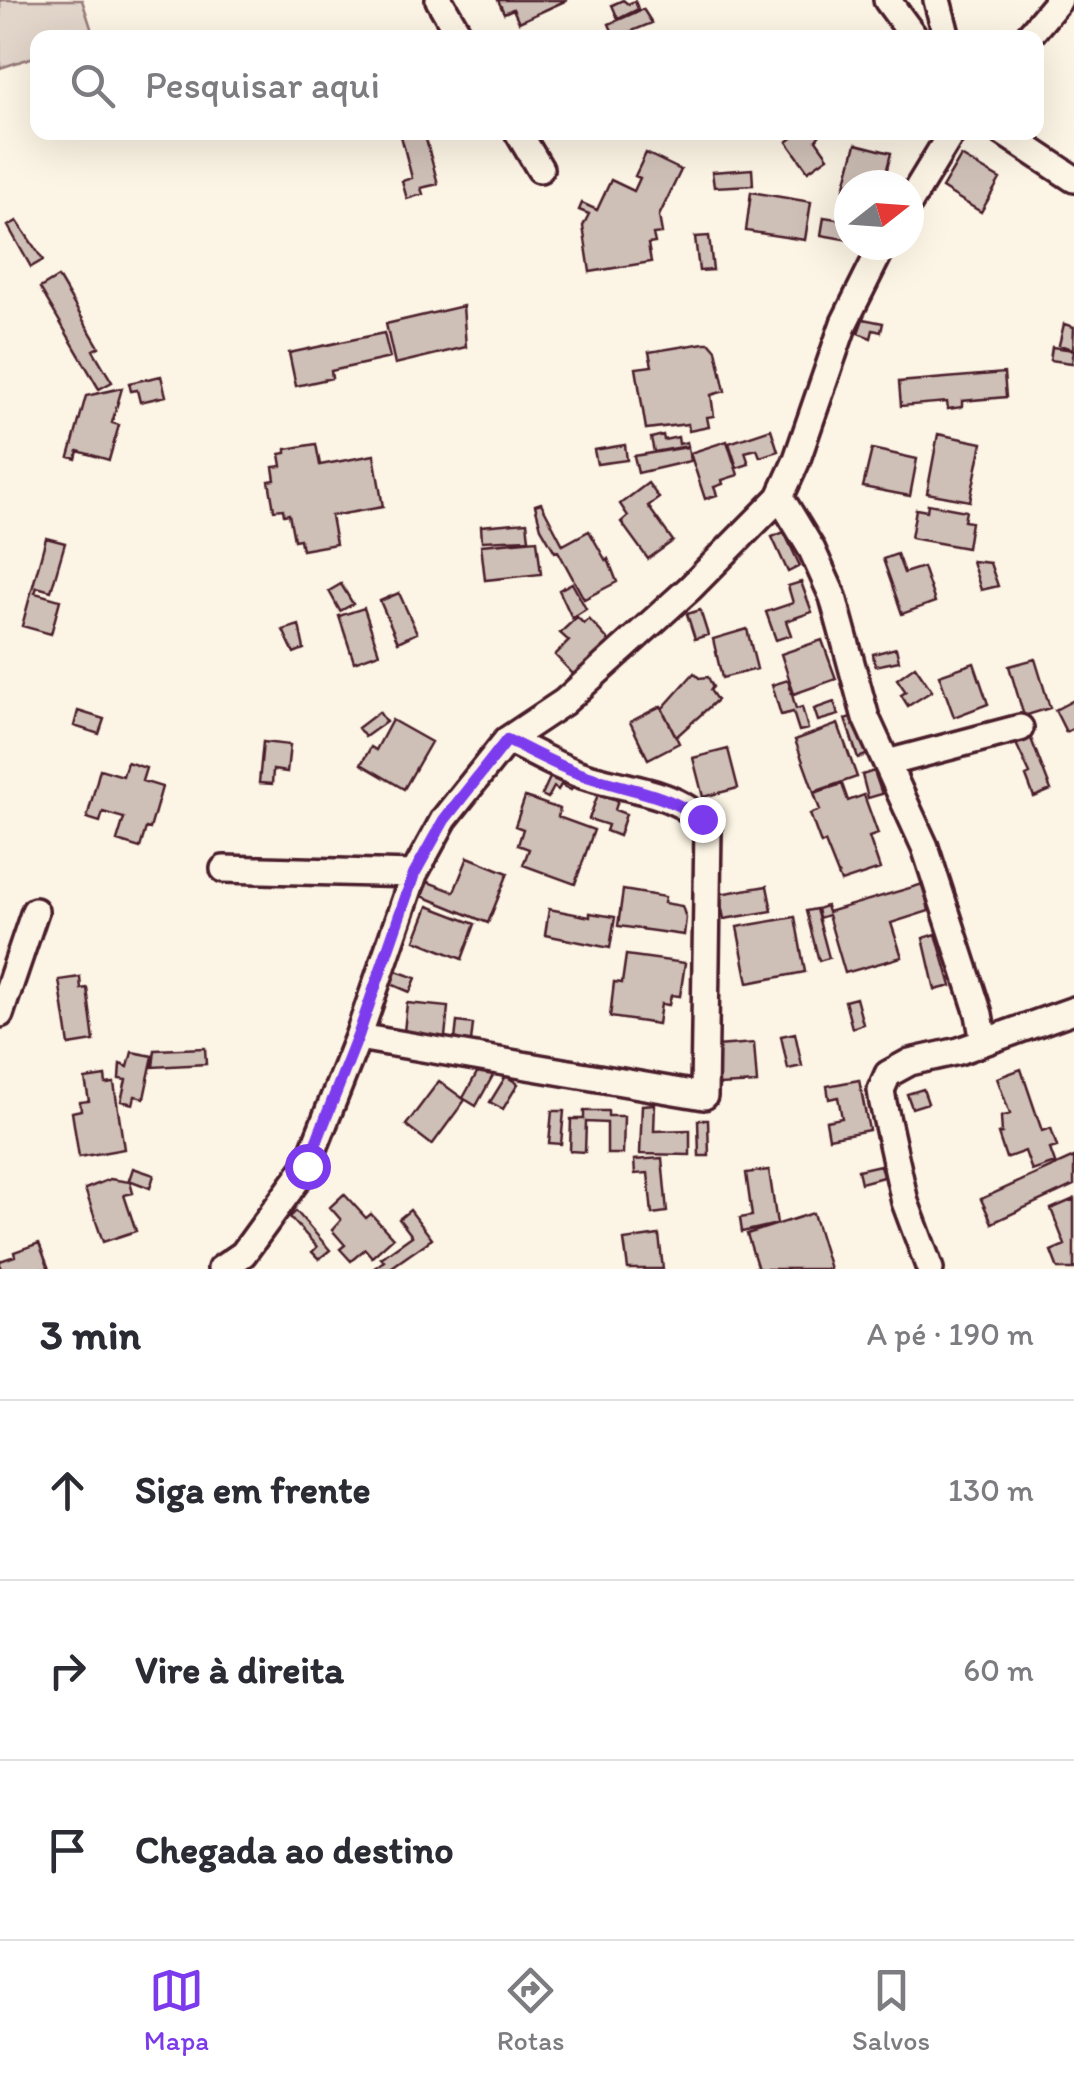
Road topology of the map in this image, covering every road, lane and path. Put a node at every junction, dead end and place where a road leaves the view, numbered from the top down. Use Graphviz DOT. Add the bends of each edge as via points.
graph roads {
  1 [pos="438,0"];
  2 [pos="886,0"];
  3 [pos="937,0"];
  4 [pos="1059,0"];
  5 [pos="456,30"];
  6 [pos="909,30"];
  7 [pos="946,30"];
  8 [pos="1034,30"];
  9 [pos="523,140"];
  10 [pos="947,140"];
  11 [pos="1014,140"];
  12 [pos="540,169"];
  13 [pos="924,178"];
  14 [pos="1074,179"];
  15 [pos="876,260"];
  16 [pos="780,498"];
  17 [pos="1020,728"];
  18 [pos="507,740"];
  19 [pos="886,763"];
  20 [pos="224,869"];
  21 [pos="414,874"];
  22 [pos="35,911"];
  23 [pos="1074,1010"];
  24 [pos="0,1014"];
  25 [pos="358,1036"];
  26 [pos="984,1042"];
  27 [pos="220,1269"];
  28 [pos="930,1269"];
  1 -- 5 [label="street"];
  2 -- 6 [label="street"];
  3 -- 7 [label="street"];
  4 -- 8 [label="street"];
  9 -- 12 [label="street"];
  10 -- 13 [label="street"];
  11 -- 14 [label="street"];
  15 -- 16 [label="street" via="844,323"];
  16 -- 18 [label="street" via="564,702"];
  16 -- 19 [label="street" via="833,597 866,718"];
  17 -- 19 [label="street"];
  18 -- 21 [label="street" via="444,820"];
  18 -- 25 [label="street" via="575,772 686,808 708,828 704,1096"];
  19 -- 26 [label="street" via="925,847"];
  20 -- 21 [label="street"];
  21 -- 25 [label="street"];
  22 -- 24 [label="street"];
  23 -- 26 [label="street"];
  25 -- 27 [label="street" via="307,1166 243,1254"];
  26 -- 28 [label="street" via="910,1062 888,1074 881,1090 904,1202"];
}
